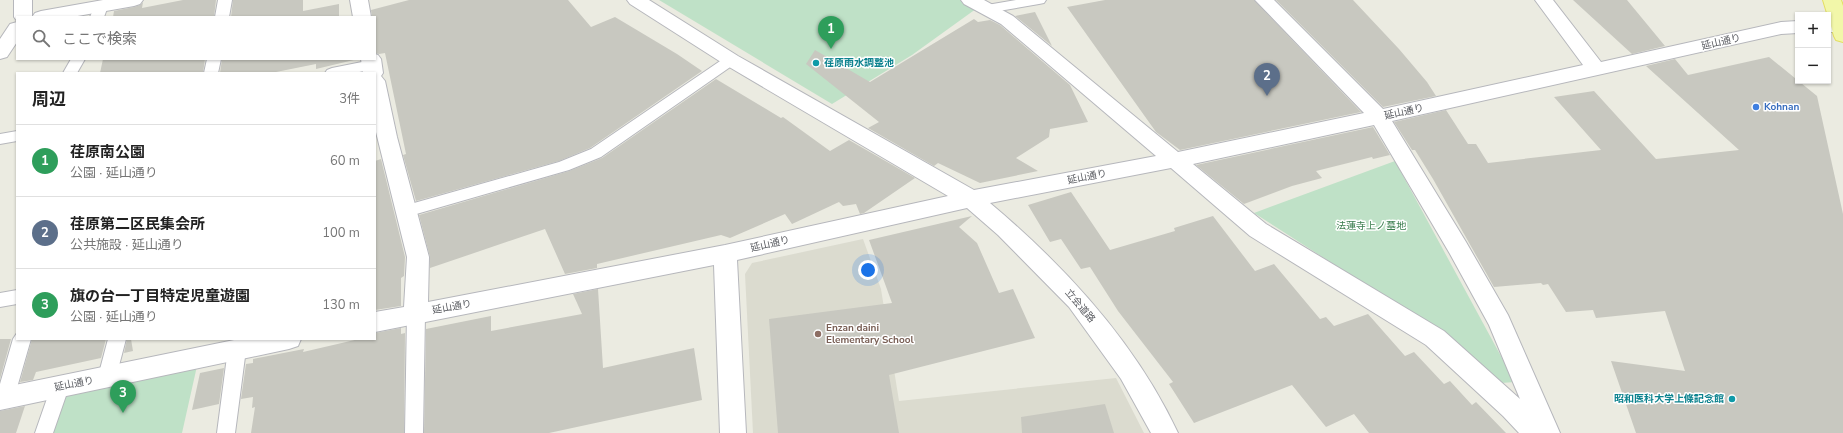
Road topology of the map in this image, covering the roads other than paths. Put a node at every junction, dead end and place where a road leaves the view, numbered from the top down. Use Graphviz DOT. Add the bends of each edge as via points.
graph roads {
  1 [pos="23,0"];
  2 [pos="134,0"];
  3 [pos="225,0"];
  4 [pos="359,0"];
  5 [pos="636,0"];
  6 [pos="970,0"];
  7 [pos="1038,0"];
  8 [pos="1264,0"];
  9 [pos="1544,0"];
  10 [pos="1832,0"];
  11 [pos="987,9"];
  12 [pos="99,12"];
  13 [pos="22,16"];
  14 [pos="53,16"];
  15 [pos="222,16"];
  16 [pos="362,16"];
  17 [pos="16,22"];
  18 [pos="0,26"];
  19 [pos="1795,27"];
  20 [pos="16,29"];
  21 [pos="1838,29"];
  22 [pos="0,53"];
  23 [pos="77,60"];
  24 [pos="214,60"];
  25 [pos="731,60"];
  26 [pos="373,70"];
  27 [pos="1597,70"];
  28 [pos="71,72"];
  29 [pos="211,72"];
  30 [pos="346,72"];
  31 [pos="376,84"];
  32 [pos="1379,117"];
  33 [pos="16,136"];
  34 [pos="0,139"];
  35 [pos="1175,160"];
  36 [pos="971,199"];
  37 [pos="406,212"];
  38 [pos="725,254"];
  39 [pos="16,297"];
  40 [pos="0,300"];
  41 [pos="416,314"];
  42 [pos="376,322"];
  43 [pos="22,340"];
  44 [pos="118,340"];
  45 [pos="284,340"];
  46 [pos="237,349"];
  47 [pos="108,377"];
  48 [pos="60,387"];
  49 [pos="2,399"];
  50 [pos="730,432"];
  51 [pos="44,433"];
  52 [pos="226,433"];
  53 [pos="414,433"];
  54 [pos="1165,433"];
  55 [pos="1536,433"];
  56 [pos="1547,433"];
  1 -- 13 [label="street"];
  2 -- 12 [label="street"];
  3 -- 15 [label="lane"];
  4 -- 16 [label="street"];
  5 -- 25 [label="street, 立会道路"];
  6 -- 11 [label="street"];
  7 -- 11 [label="lane"];
  8 -- 32 [label="street"];
  9 -- 27 [label="street"];
  10 -- 21 [label="main road"];
  11 -- 35 [label="street" via="1007,20"];
  12 -- 14 [label="street"];
  17 -- 18 [label="street"];
  19 -- 27 [label="street, 延山通り" via="1781,28"];
  20 -- 22 [label="street"];
  23 -- 28 [label="lane"];
  24 -- 29 [label="lane"];
  25 -- 36 [label="street, 立会道路"];
  25 -- 37 [label="lane" via="596,153 564,166"];
  26 -- 30 [label="lane"];
  27 -- 32 [label="street, 延山通り"];
  31 -- 37 [label="street"];
  32 -- 35 [label="street, 延山通り"];
  32 -- 56 [label="street" via="1500,322"];
  33 -- 34 [label="lane"];
  35 -- 36 [label="street, 延山通り"];
  35 -- 55 [label="street" via="1258,230 1435,338"];
  36 -- 38 [label="street, 延山通り"];
  36 -- 54 [label="street, 立会道路" via="1006,229 1077,300 1130,371"];
  37 -- 41 [label="street" via="418,257"];
  38 -- 41 [label="street, 延山通り"];
  38 -- 50 [label="street"];
  39 -- 40 [label="lane"];
  41 -- 42 [label="street, 延山通り"];
  41 -- 53 [label="lane"];
  43 -- 49 [label="lane"];
  44 -- 47 [label="lane"];
  45 -- 46 [label="street, 延山通り"];
  46 -- 47 [label="street, 延山通り"];
  46 -- 52 [label="lane"];
  47 -- 48 [label="street, 延山通り"];
  48 -- 49 [label="street, 延山通り"];
  48 -- 51 [label="lane"];
}
